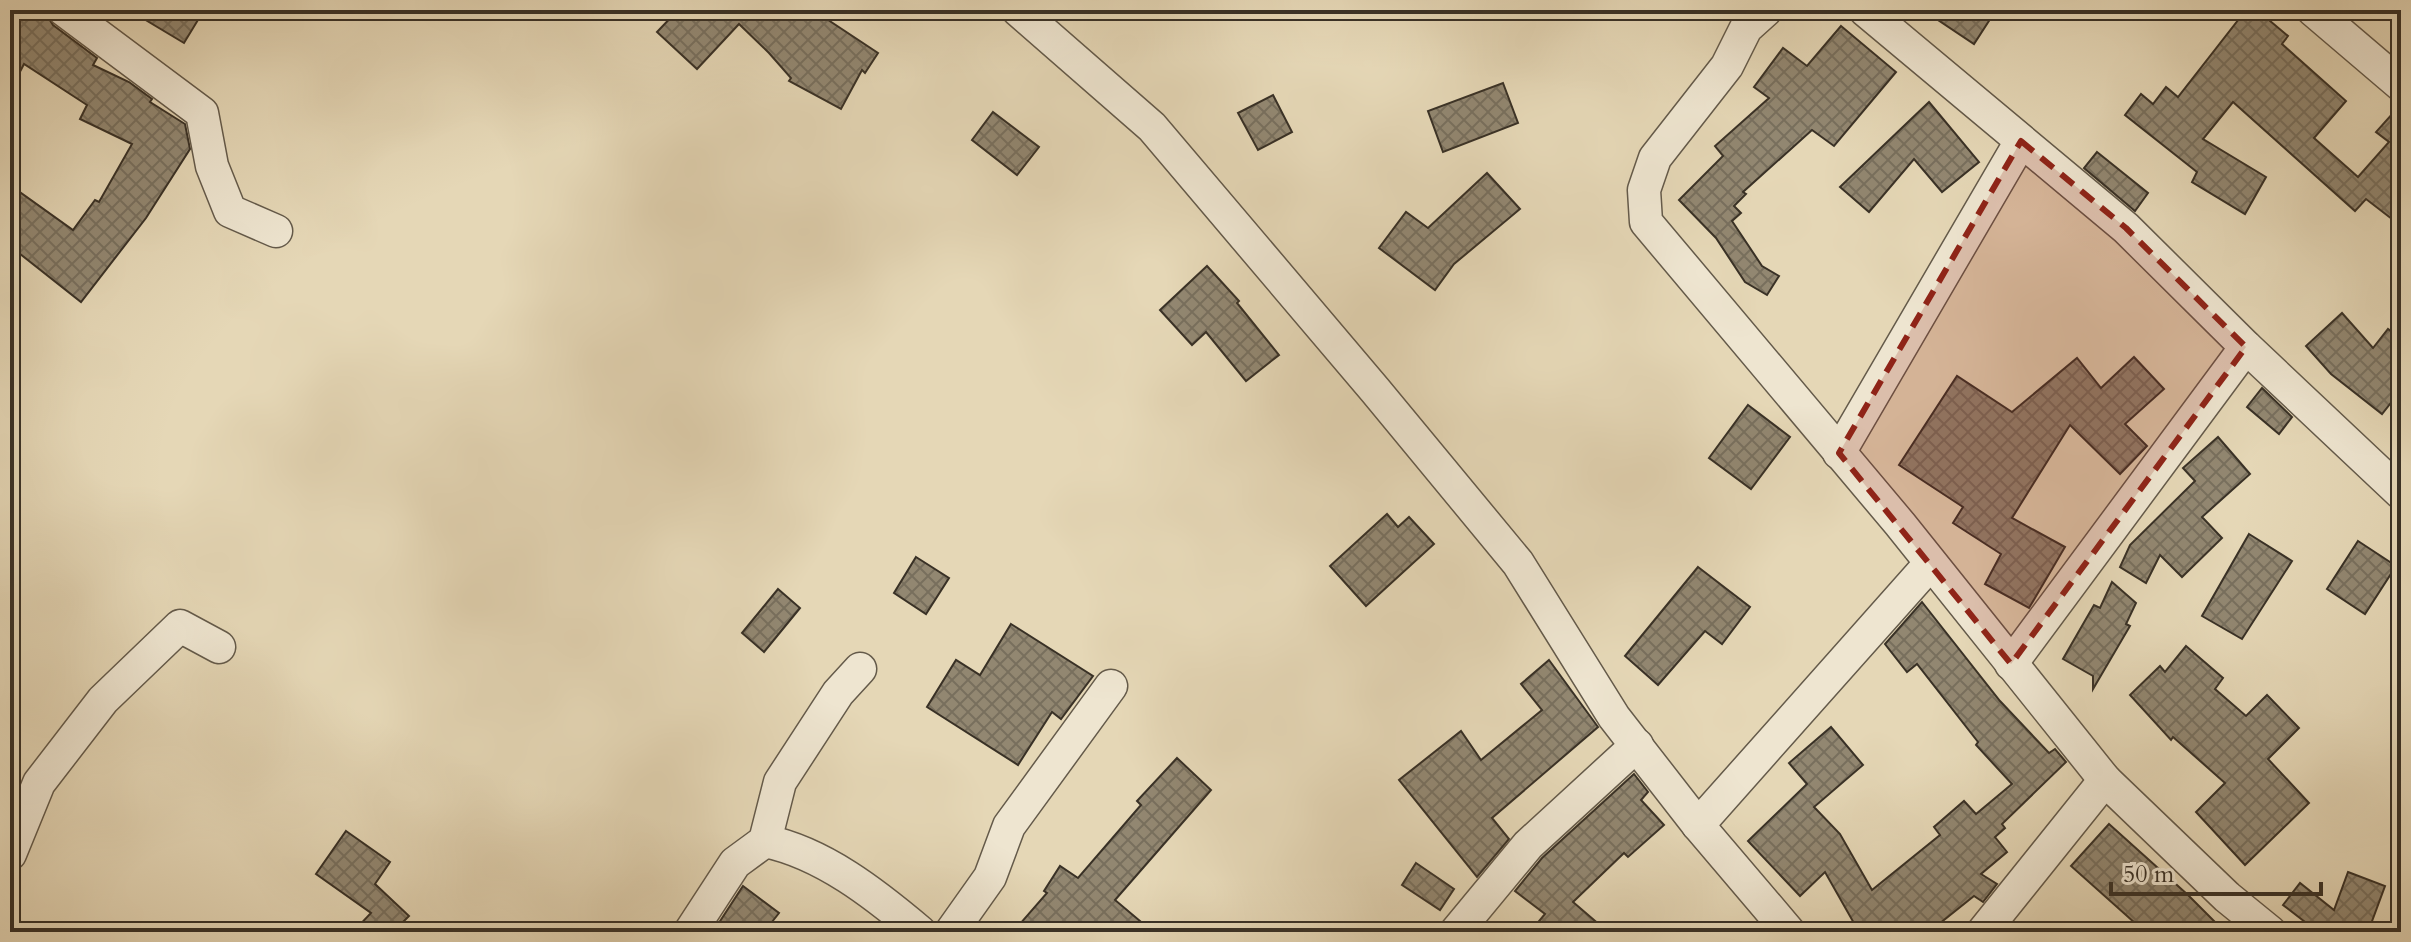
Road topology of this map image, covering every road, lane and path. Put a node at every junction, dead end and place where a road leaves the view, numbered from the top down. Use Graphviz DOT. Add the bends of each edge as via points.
graph roads {
  1 [pos="64,10"];
  2 [pos="1018,10"];
  3 [pos="1766,10"];
  4 [pos="1865,10"];
  5 [pos="2313,10"];
  6 [pos="2401,85"];
  7 [pos="2021,141"];
  8 [pos="276,231"];
  9 [pos="2246,347"];
  10 [pos="1839,453"];
  11 [pos="2397,482"];
  12 [pos="1930,564"];
  13 [pos="219,647"];
  14 [pos="2011,664"];
  15 [pos="860,669"];
  16 [pos="1111,686"];
  17 [pos="1637,745"];
  18 [pos="2105,780"];
  19 [pos="1698,825"];
  20 [pos="765,841"];
  21 [pos="10,854"];
  22 [pos="690,932"];
  23 [pos="920,932"];
  24 [pos="951,932"];
  25 [pos="1456,932"];
  26 [pos="1789,932"];
  27 [pos="1983,932"];
  28 [pos="2270,932"];
  1 -- 8 [label="street" via="202,113 212,166 230,211"];
  2 -- 17 [label="street" via="1152,127 1375,390 1518,563"];
  3 -- 10 [label="street" via="1746,28 1727,66 1655,158 1644,190 1646,222"];
  4 -- 7 [label="street"];
  5 -- 6 [label="street"];
  7 -- 9 [label="street" via="2126,228"];
  7 -- 10 [label="street"];
  9 -- 11 [label="street"];
  9 -- 14 [label="street"];
  10 -- 12 [label="street"];
  12 -- 14 [label="street"];
  12 -- 19 [label="street"];
  13 -- 21 [label="street" via="180,626 103,700 39,783"];
  14 -- 18 [label="street"];
  15 -- 20 [label="street" via="838,693 780,782"];
  16 -- 24 [label="street" via="1009,826 990,877"];
  17 -- 19 [label="street"];
  17 -- 25 [label="street" via="1528,845"];
  18 -- 27 [label="street"];
  18 -- 28 [label="street"];
  19 -- 26 [label="street"];
  20 -- 22 [label="street" via="735,863"];
  20 -- 23 [label="street" via="797,847"];
}
